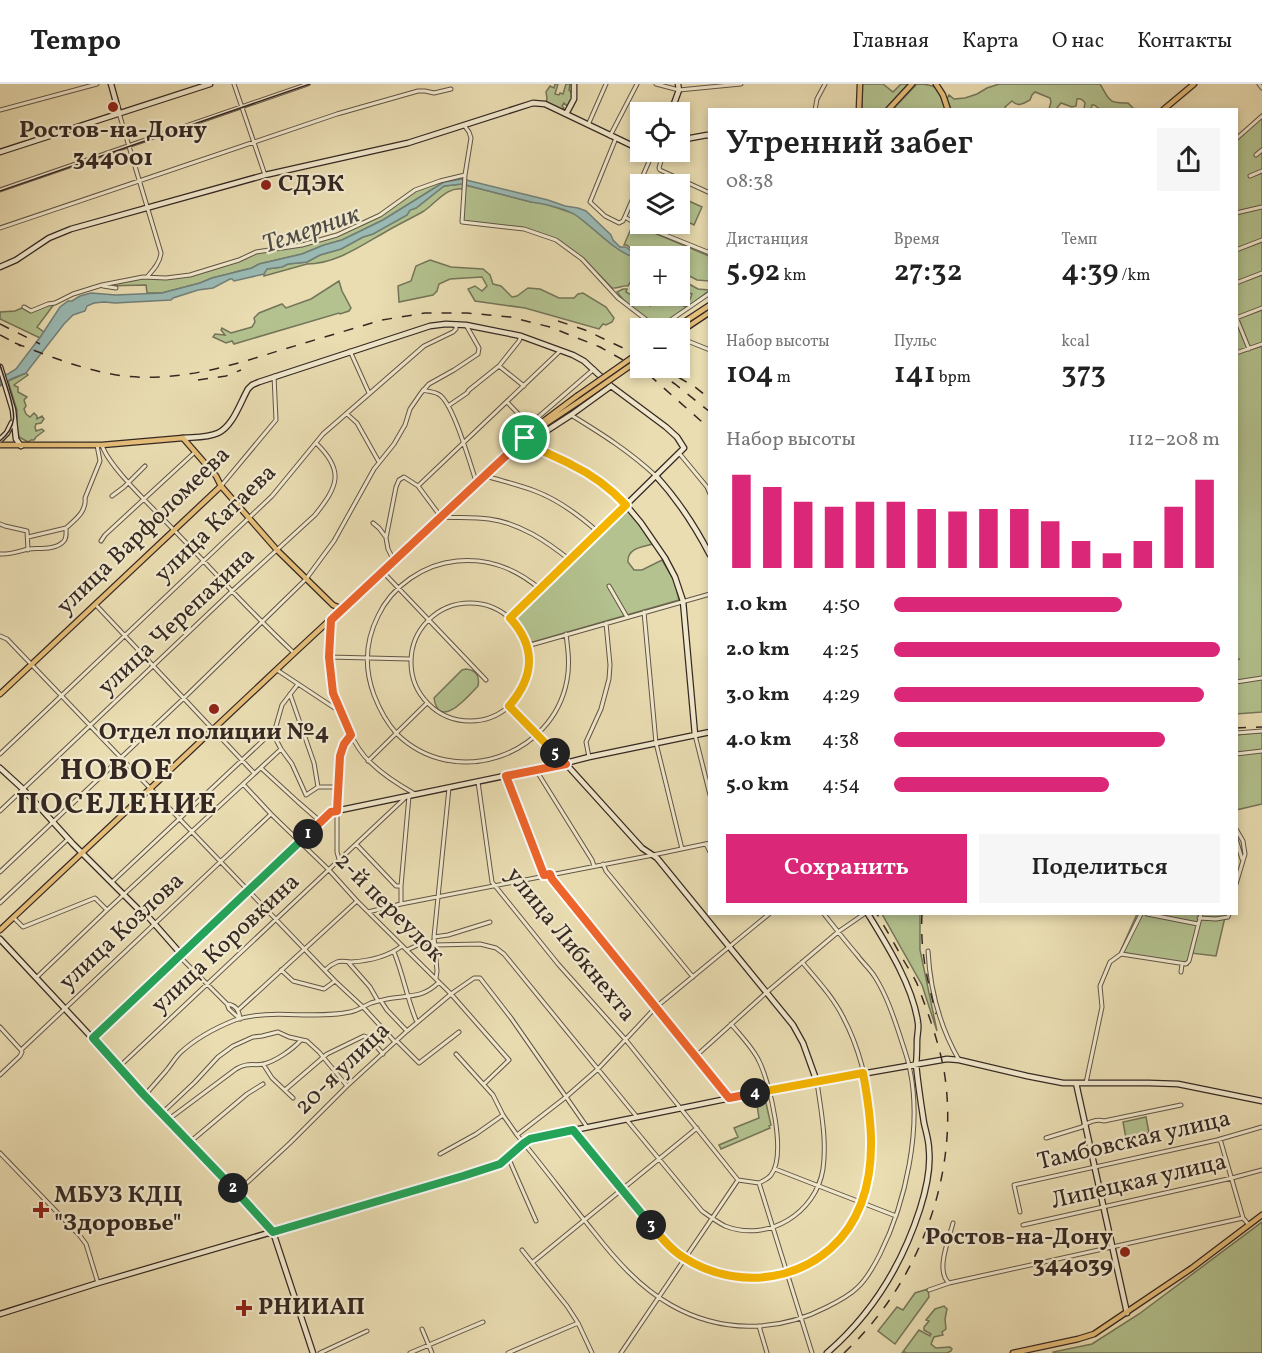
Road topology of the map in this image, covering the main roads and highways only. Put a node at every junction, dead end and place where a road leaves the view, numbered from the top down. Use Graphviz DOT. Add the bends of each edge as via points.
graph roads {
  1 [pos="860,84"];
  2 [pos="912,84"];
  3 [pos="936,84"];
  4 [pos="1194,84"];
  5 [pos="859,108"];
  6 [pos="890,108"];
  7 [pos="947,108"];
  8 [pos="1165,108"];
  9 [pos="708,306"];
  10 [pos="708,313"];
  11 [pos="690,318"];
  12 [pos="690,325"];
  13 [pos="630,360"];
  14 [pos="630,365"];
  15 [pos="579,398"];
  16 [pos="0,445"];
  17 [pos="220,486"];
  18 [pos="333,605"];
  19 [pos="345,607"];
  20 [pos="332,619"];
  21 [pos="0,693"];
  22 [pos="0,930"];
  23 [pos="1262,1215"];
  24 [pos="1013,1353"];
  1 -- 5 [label="main road"];
  2 -- 6 [label="main road"];
  3 -- 7 [label="main road"];
  4 -- 8 [label="main road"];
  9 -- 11 [label="main road"];
  10 -- 12 [label="main road"];
  13 -- 15 [label="main road, bridge"];
  14 -- 15 [label="main road, bridge"];
  15 -- 19 [label="main road" via="477,484"];
  16 -- 17 [label="main road" via="99,445 183,438"];
  17 -- 18 [label="main road"];
  17 -- 21 [label="main road, улица Варфоломеева"];
  18 -- 19 [label="main road"];
  18 -- 20 [label="main road"];
  19 -- 20 [label="main road"];
  20 -- 22 [label="main road"];
  23 -- 24 [label="main road" via="1104,1328 1087,1337"];
}
